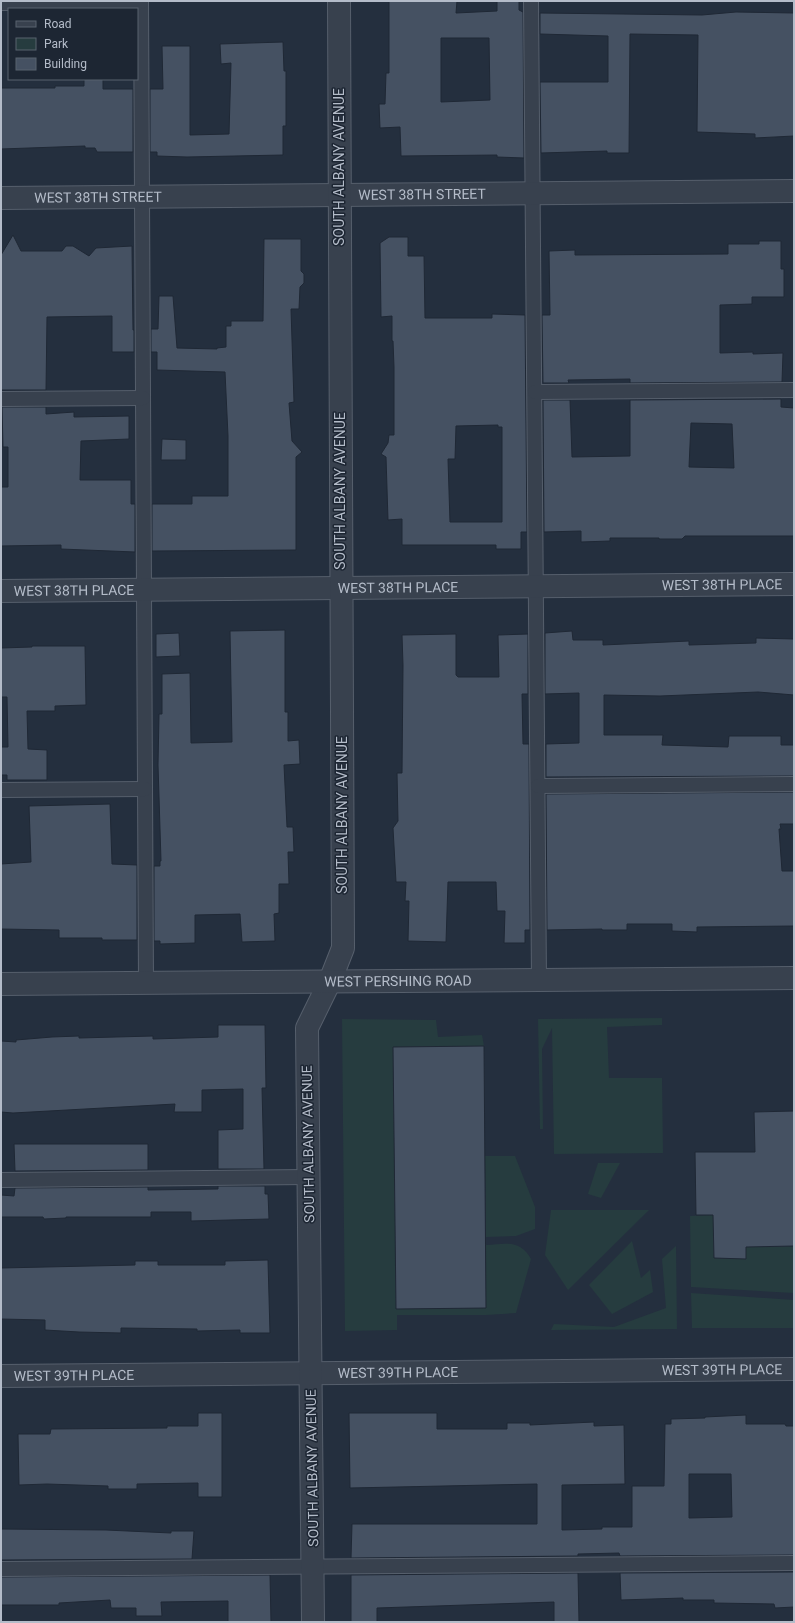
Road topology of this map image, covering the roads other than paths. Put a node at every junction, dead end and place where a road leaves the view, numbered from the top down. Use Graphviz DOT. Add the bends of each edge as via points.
graph roads {
  1 [pos="141,1"];
  2 [pos="338,1"];
  3 [pos="531,1"];
  4 [pos="1,3"];
  5 [pos="794,190"];
  6 [pos="533,193"];
  7 [pos="339,195"];
  8 [pos="142,197"];
  9 [pos="1,198"];
  10 [pos="794,390"];
  11 [pos="535,392"];
  12 [pos="1,398"];
  13 [pos="143,398"];
  14 [pos="794,584"];
  15 [pos="536,586"];
  16 [pos="341,588"];
  17 [pos="144,590"];
  18 [pos="1,591"];
  19 [pos="794,784"];
  20 [pos="538,786"];
  21 [pos="145,789"];
  22 [pos="1,790"];
  23 [pos="794,978"];
  24 [pos="539,980"];
  25 [pos="330,981"];
  26 [pos="146,983"];
  27 [pos="1,984"];
  28 [pos="309,1177"];
  29 [pos="1,1180"];
  30 [pos="794,1369"];
  31 [pos="311,1374"];
  32 [pos="1,1376"];
  33 [pos="794,1562"];
  34 [pos="313,1566"];
  35 [pos="1,1569"];
  36 [pos="313,1622"];
  1 -- 4 [label="lane"];
  1 -- 8 [label="lane"];
  2 -- 7 [label="street, SOUTH ALBANY AVENUE"];
  3 -- 6 [label="lane"];
  5 -- 6 [label="street, WEST 38TH STREET"];
  6 -- 7 [label="street, WEST 38TH STREET"];
  6 -- 11 [label="lane"];
  7 -- 8 [label="street, WEST 38TH STREET"];
  7 -- 16 [label="street, SOUTH ALBANY AVENUE"];
  8 -- 9 [label="street, WEST 38TH STREET"];
  8 -- 13 [label="lane"];
  10 -- 11 [label="lane"];
  11 -- 15 [label="lane"];
  12 -- 13 [label="lane"];
  13 -- 17 [label="lane"];
  14 -- 15 [label="street, WEST 38TH PLACE"];
  15 -- 16 [label="street, WEST 38TH PLACE"];
  15 -- 20 [label="lane"];
  16 -- 17 [label="street, WEST 38TH PLACE"];
  16 -- 25 [label="street, SOUTH ALBANY AVENUE" via="343,948"];
  17 -- 18 [label="street, WEST 38TH PLACE"];
  17 -- 21 [label="lane"];
  19 -- 20 [label="lane"];
  20 -- 24 [label="lane"];
  21 -- 22 [label="lane"];
  21 -- 26 [label="lane"];
  23 -- 24 [label="street, WEST PERSHING ROAD"];
  24 -- 25 [label="street, WEST PERSHING ROAD"];
  25 -- 26 [label="street, WEST PERSHING ROAD"];
  25 -- 28 [label="street, SOUTH ALBANY AVENUE" via="307,1028"];
  26 -- 27 [label="street, WEST PERSHING ROAD"];
  28 -- 29 [label="lane"];
  28 -- 31 [label="street, SOUTH ALBANY AVENUE"];
  30 -- 31 [label="street, WEST 39TH PLACE"];
  31 -- 32 [label="street, WEST 39TH PLACE"];
  31 -- 34 [label="street, SOUTH ALBANY AVENUE"];
  33 -- 34 [label="lane"];
  34 -- 35 [label="lane"];
  34 -- 36 [label="street, SOUTH ALBANY AVENUE"];
}
